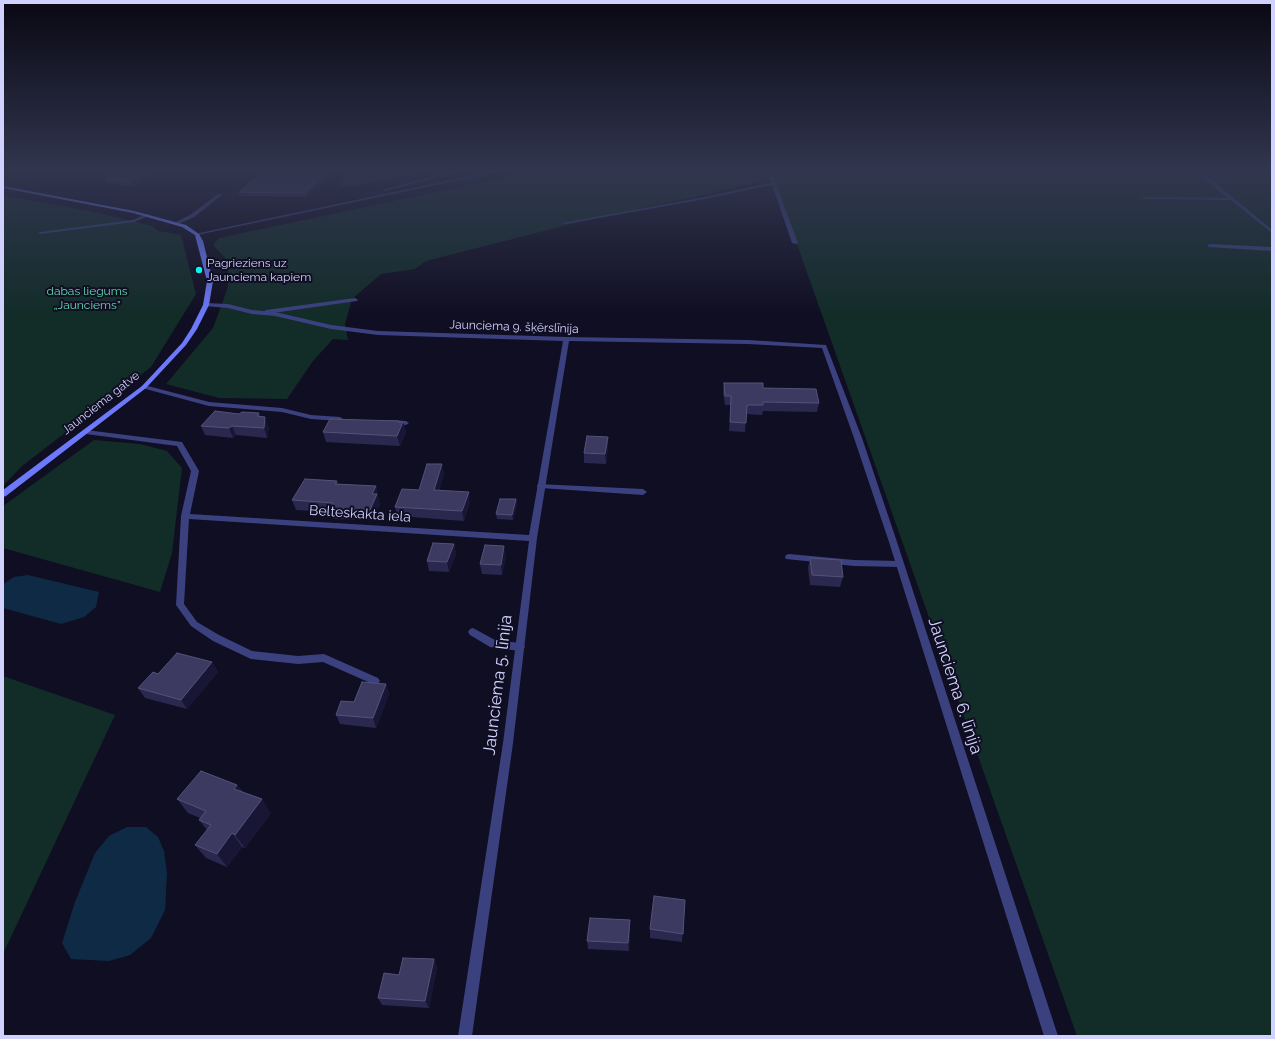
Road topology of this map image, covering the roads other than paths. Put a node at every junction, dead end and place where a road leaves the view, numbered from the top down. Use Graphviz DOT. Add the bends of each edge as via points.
graph roads {
  1 [pos="138,219"];
  2 [pos="162,219"];
  3 [pos="184,219"];
  4 [pos="265,219"];
  5 [pos="585,219"];
  6 [pos="787,219"];
  7 [pos="1256,219"];
  8 [pos="176,223"];
  9 [pos="565,223"];
  10 [pos="1272,232"];
  11 [pos="40,233"];
  12 [pos="197,234"];
  13 [pos="795,244"];
  14 [pos="1210,246"];
  15 [pos="1272,249"];
  16 [pos="355,300"];
  17 [pos="206,305"];
  18 [pos="266,312"];
  19 [pos="566,339"];
  20 [pos="824,346"];
  21 [pos="144,387"];
  22 [pos="345,420"];
  23 [pos="383,421"];
  24 [pos="406,422"];
  25 [pos="86,432"];
  26 [pos="541,486"];
  27 [pos="643,492"];
  28 [pos="3,494"];
  29 [pos="185,516"];
  30 [pos="533,538"];
  31 [pos="790,557"];
  32 [pos="899,564"];
  33 [pos="473,632"];
  34 [pos="520,646"];
  35 [pos="374,681"];
  36 [pos="465,1036"];
  37 [pos="1051,1036"];
  1 -- 11 [label="street"];
  2 -- 8 [label="main road"];
  3 -- 8 [label="street"];
  4 -- 12 [label="street"];
  5 -- 9 [label="street"];
  6 -- 13 [label="street"];
  7 -- 10 [label="street"];
  8 -- 12 [label="main road"];
  12 -- 17 [label="main road, Jaunciema gatve" via="210,281"];
  14 -- 15 [label="street"];
  16 -- 18 [label="street"];
  17 -- 18 [label="street, Jaunciema 9. šķērslīnija"];
  17 -- 21 [label="main road, Jaunciema gatve" via="184,344"];
  18 -- 19 [label="street, Jaunciema 9. šķērslīnija" via="331,327 378,334"];
  19 -- 20 [label="street, Jaunciema 9. šķērslīnija"];
  19 -- 26 [label="street, Jaunciema 5. līnija"];
  20 -- 32 [label="street, Jaunciema 6. līnija" via="858,438"];
  21 -- 22 [label="street" via="209,404 282,410 311,417"];
  21 -- 25 [label="main road, Jaunciema gatve"];
  23 -- 24 [label="street"];
  25 -- 28 [label="main road, Jaunciema gatve"];
  25 -- 29 [label="street" via="179,444 195,471"];
  26 -- 27 [label="street"];
  26 -- 30 [label="street, Jaunciema 5. līnija"];
  29 -- 30 [label="street, Belteskakta iela"];
  29 -- 35 [label="street" via="180,605 194,624 251,655 298,660 324,658"];
  30 -- 34 [label="street, Jaunciema 5. līnija"];
  31 -- 32 [label="street"];
  32 -- 37 [label="street, Jaunciema 6. līnija"];
  33 -- 34 [label="street" via="493,644"];
  34 -- 36 [label="street, Jaunciema 5. līnija"];
}
